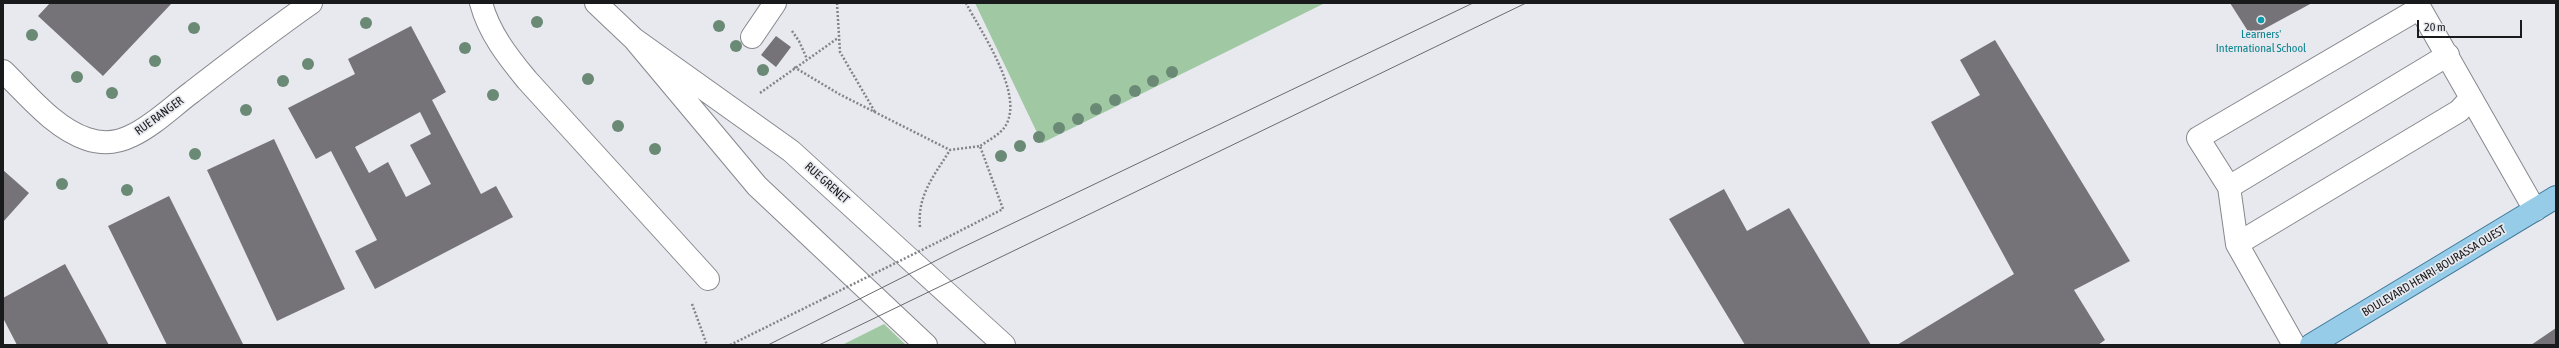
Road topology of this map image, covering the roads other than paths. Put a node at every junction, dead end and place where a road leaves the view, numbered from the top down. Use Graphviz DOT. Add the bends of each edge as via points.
graph roads {
  1 [pos="312,3"];
  2 [pos="481,3"];
  3 [pos="596,3"];
  4 [pos="775,3"];
  5 [pos="2419,5"];
  6 [pos="752,37"];
  7 [pos="634,39"];
  8 [pos="2448,55"];
  9 [pos="3,71"];
  10 [pos="2471,98"];
  11 [pos="2229,187"];
  12 [pos="2556,197"];
  13 [pos="2535,210"];
  14 [pos="2237,244"];
  15 [pos="708,279"];
  16 [pos="926,345"];
  17 [pos="1004,345"];
  18 [pos="2294,345"];
  19 [pos="2311,345"];
  1 -- 9 [label="street, RUE RANGER" via="272,30 133,136 119,141 102,143 72,133 60,125"];
  2 -- 15 [label="street" via="492,32 505,54"];
  3 -- 7 [label="street, RUE GRENET"];
  4 -- 6 [label="street"];
  5 -- 8 [label="street"];
  5 -- 11 [label="street" via="2198,138"];
  7 -- 16 [label="street, RUE GRENET" via="757,186"];
  7 -- 17 [label="street, RUE GRENET" via="791,151"];
  8 -- 10 [label="street"];
  8 -- 11 [label="street"];
  10 -- 13 [label="street"];
  10 -- 14 [label="street" via="2459,111"];
  11 -- 14 [label="street"];
  12 -- 13 [label="main road, BOULEVARD HENRI-BOURASSA OUEST"];
  13 -- 19 [label="main road, BOULEVARD HENRI-BOURASSA OUEST"];
  14 -- 18 [label="street"];
}
